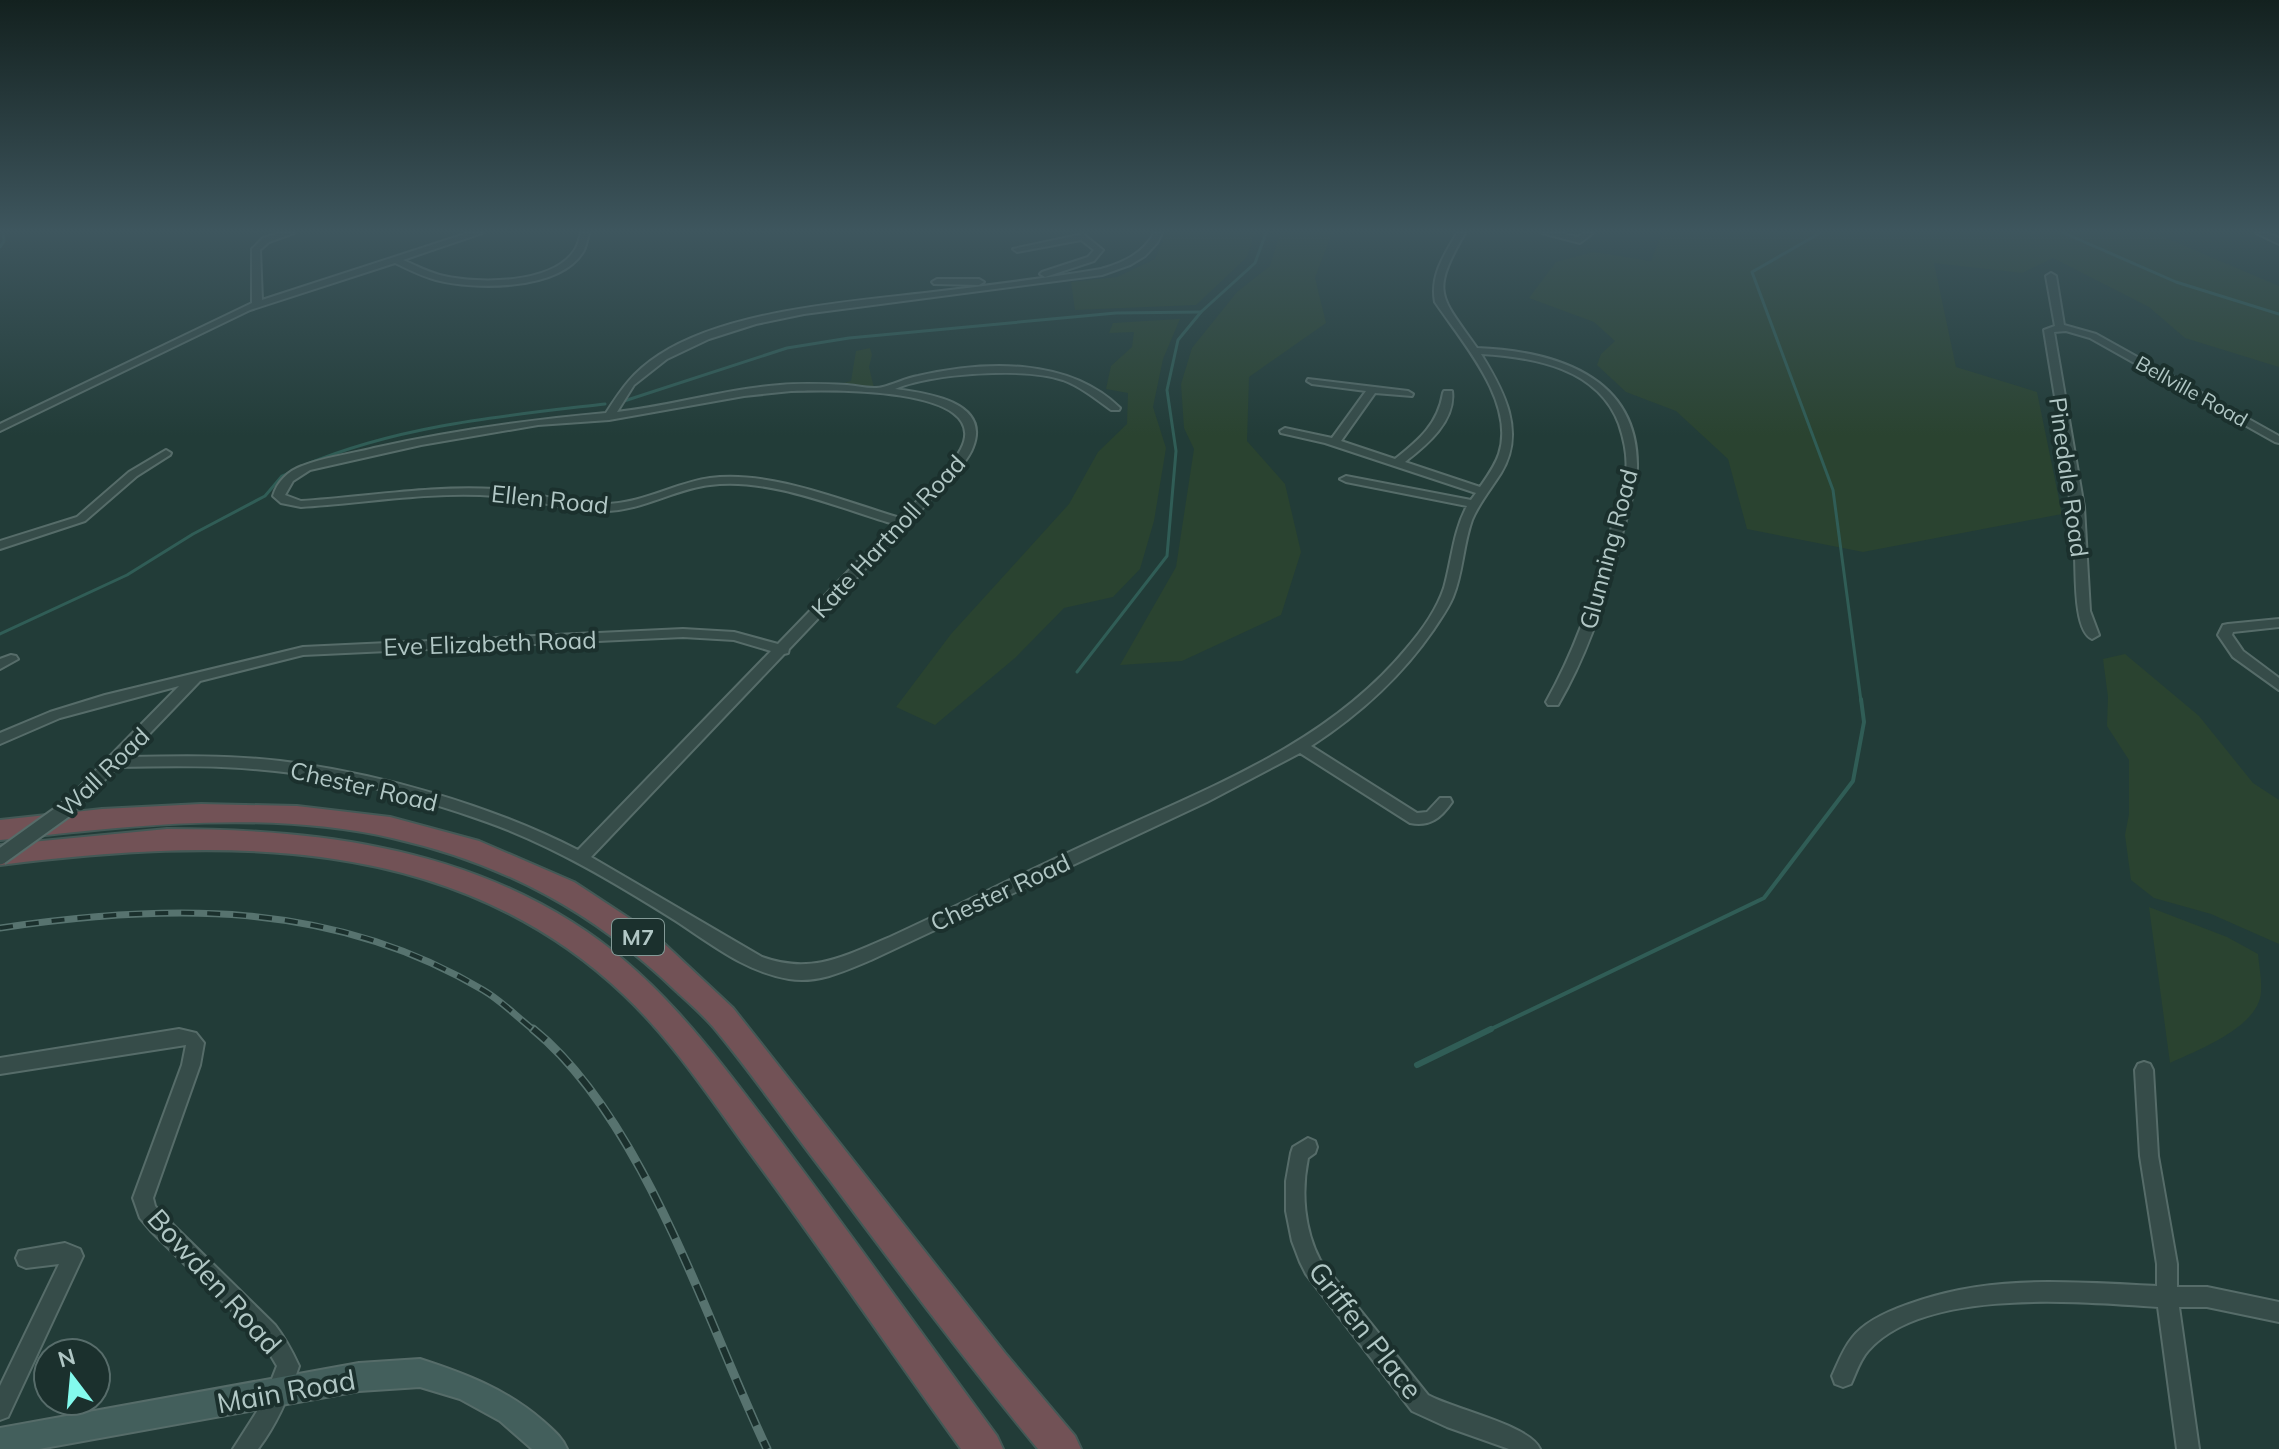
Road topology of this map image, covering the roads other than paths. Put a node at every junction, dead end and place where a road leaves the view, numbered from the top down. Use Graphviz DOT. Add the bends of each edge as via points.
graph roads {
  1 [pos="257,301"];
  2 [pos="268,301"];
  3 [pos="871,301"];
  4 [pos="1440,301"];
  5 [pos="2055,301"];
  6 [pos="257,304"];
  7 [pos="2060,327"];
  8 [pos="1474,351"];
  9 [pos="1312,381"];
  10 [pos="1372,390"];
  11 [pos="883,391"];
  12 [pos="1448,393"];
  13 [pos="1408,394"];
  14 [pos="1115,408"];
  15 [pos="609,417"];
  16 [pos="0,428"];
  17 [pos="1285,431"];
  18 [pos="2279,440"];
  19 [pos="1334,442"];
  20 [pos="166,453"];
  21 [pos="1396,463"];
  22 [pos="1346,479"];
  23 [pos="1478,497"];
  24 [pos="285,501"];
  25 [pos="903,523"];
  26 [pos="0,545"];
  27 [pos="2279,623"];
  28 [pos="2092,635"];
  29 [pos="783,650"];
  30 [pos="197,675"];
  31 [pos="2279,685"];
  32 [pos="1553,702"];
  33 [pos="0,739"];
  34 [pos="1303,748"];
  35 [pos="115,762"];
  36 [pos="1445,802"];
  37 [pos="0,830"];
  38 [pos="0,856"];
  39 [pos="581,857"];
  40 [pos="0,1066"];
  41 [pos="2144,1070"];
  42 [pos="1308,1147"];
  43 [pos="26,1258"];
  44 [pos="2167,1297"];
  45 [pos="2279,1312"];
  46 [pos="1843,1376"];
  47 [pos="281,1391"];
  48 [pos="2,1400"];
  49 [pos="0,1442"];
  50 [pos="244,1449"];
  51 [pos="553,1449"];
  52 [pos="984,1449"];
  53 [pos="1062,1449"];
  54 [pos="1529,1449"];
  55 [pos="2188,1449"];
  1 -- 6 [label="street"];
  2 -- 6 [label="street"];
  3 -- 15 [label="street" via="749,322 662,359 627,387"];
  4 -- 8 [label="street, Chester Road"];
  5 -- 7 [label="street"];
  6 -- 16 [label="street"];
  7 -- 18 [label="street, Bellville Road" via="2103,341"];
  7 -- 28 [label="street, Pinedale Road" via="2049,330 2049,341 2078,507 2084,611"];
  8 -- 23 [label="street, Chester Road" via="1498,394 1507,435 1503,457"];
  8 -- 32 [label="street, Glunning Road" via="1582,372 1615,403 1632,455 1593,619"];
  9 -- 10 [label="street"];
  10 -- 13 [label="street"];
  10 -- 19 [label="street"];
  11 -- 14 [label="street" via="912,378 1033,372 1064,377"];
  11 -- 15 [label="street, Kate Hartnoll Road" via="780,388"];
  11 -- 25 [label="street, Kate Hartnoll Road" via="954,405 973,432 965,456"];
  12 -- 21 [label="street" via="1442,420"];
  15 -- 24 [label="street, Kate Hartnoll Road" via="469,433 306,468 282,486 279,496"];
  17 -- 19 [label="street"];
  19 -- 21 [label="street"];
  20 -- 26 [label="street" via="81,519"];
  21 -- 23 [label="street"];
  22 -- 23 [label="street"];
  23 -- 34 [label="street, Chester Road" via="1463,527 1447,597 1427,630 1375,693"];
  24 -- 25 [label="street, Ellen Road" via="316,504 478,491 614,508 701,483 732,480"];
  25 -- 29 [label="street, Kate Hartnoll Road"];
  27 -- 31 [label="street" via="2236,625 2225,635 2238,654"];
  29 -- 30 [label="street, Eve Elizabeth Road" via="734,636 683,633 303,651"];
  29 -- 39 [label="street, Kate Hartnoll Road"];
  30 -- 33 [label="street, Eve Elizabeth Road" via="55,715"];
  30 -- 35 [label="street, Wall Road"];
  34 -- 36 [label="street" via="1415,819 1431,817"];
  34 -- 39 [label="street, Chester Road" via="897,941 820,971 787,972 750,959"];
  35 -- 38 [label="street, Wall Road, bridge" via="68,808"];
  35 -- 39 [label="street, Chester Road" via="239,763 322,774 469,810"];
  37 -- 53 [label="highway, M7" via="169,812 312,814 372,822 496,856 602,911 674,966 723,1017"];
  38 -- 52 [label="highway, M7" via="164,837 292,841 356,850 431,870 531,911 588,948 672,1025"];
  40 -- 47 [label="street, Bowden Road" via="179,1037 195,1043 143,1198 158,1224 280,1348 288,1366"];
  41 -- 44 [label="street"];
  42 -- 54 [label="street, Griffen Place" via="1300,1153 1294,1183 1302,1243 1313,1267 1420,1403"];
  43 -- 48 [label="street" via="73,1256"];
  44 -- 45 [label="street" via="2207,1297"];
  44 -- 46 [label="street" via="1979,1293 1892,1322 1859,1345"];
  44 -- 55 [label="street"];
  47 -- 49 [label="main road, Main Road"];
  47 -- 50 [label="street"];
  47 -- 51 [label="main road, Main Road" via="420,1373 465,1387 510,1411"];
}
